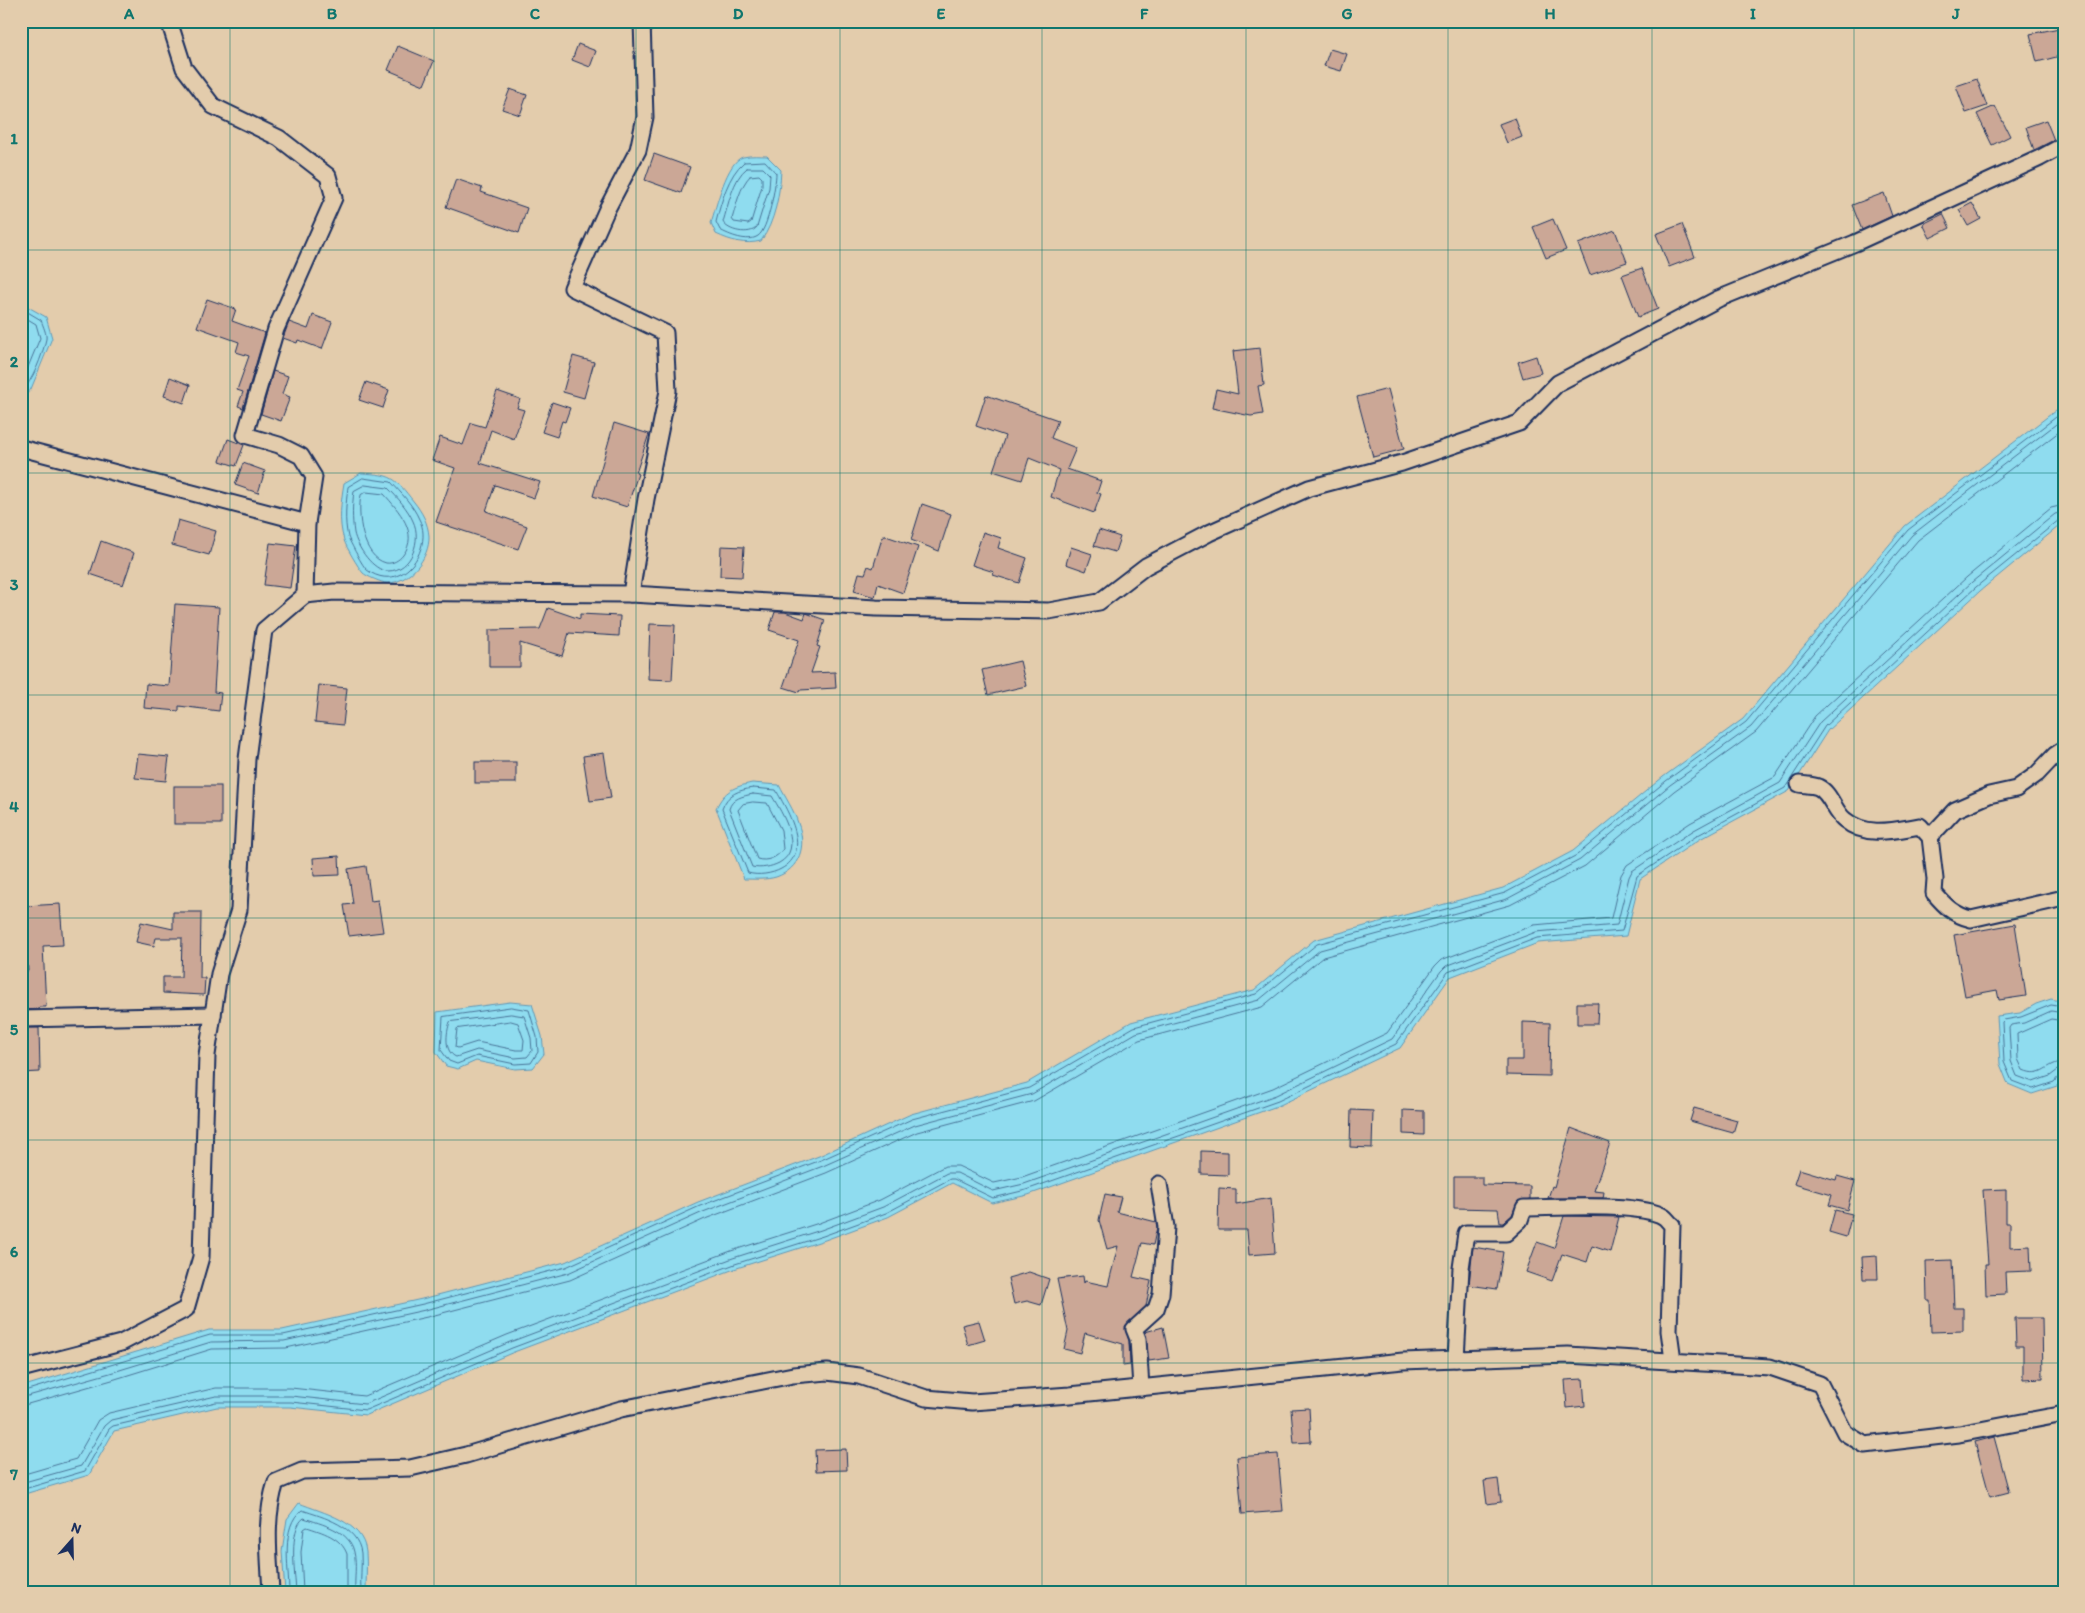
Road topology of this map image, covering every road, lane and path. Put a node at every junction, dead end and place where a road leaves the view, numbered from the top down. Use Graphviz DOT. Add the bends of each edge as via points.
graph roads {
  1 [pos="169,21"];
  2 [pos="642,21"];
  3 [pos="2064,146"];
  4 [pos="21,448"];
  5 [pos="307,523"];
  6 [pos="631,594"];
  7 [pos="306,595"];
  8 [pos="2064,749"];
  9 [pos="1799,784"];
  10 [pos="1930,837"];
  11 [pos="2064,898"];
  12 [pos="213,1016"];
  13 [pos="21,1019"];
  14 [pos="1159,1184"];
  15 [pos="1456,1359"];
  16 [pos="1673,1360"];
  17 [pos="21,1369"];
  18 [pos="1141,1388"];
  19 [pos="2064,1414"];
  20 [pos="271,1592"];
  1 -- 5 [label="street" via="184,68 213,106 279,138 328,176 334,198 276,329 244,435 279,445 301,456 314,476"];
  2 -- 6 [label="street" via="645,117 638,150 607,209 572,288 665,333 668,391"];
  3 -- 6 [label="street" via="1855,243 1718,299 1558,383 1520,423 1402,463 1309,488 1209,533 1146,566 1099,602 1049,611 876,608"];
  4 -- 5 [label="street"];
  5 -- 7 [label="street"];
  6 -- 7 [label="street" via="334,592"];
  7 -- 12 [label="street" via="264,630 247,759 238,910 219,974"];
  8 -- 10 [label="street" via="2016,789 1989,795 1955,810"];
  9 -- 10 [label="street" via="1819,787 1844,820 1860,829 1885,831 1920,826"];
  10 -- 11 [label="street" via="1934,893 1958,916 1971,919"];
  12 -- 13 [label="street"];
  12 -- 17 [label="street" via="207,1055 201,1257 186,1309 121,1344"];
  14 -- 18 [label="street" via="1166,1227 1161,1294 1156,1309 1134,1329 1138,1339"];
  15 -- 16 [label="street" via="1568,1355"];
  15 -- 16 [label="street" via="1466,1233 1506,1233 1520,1220 1524,1208 1591,1207 1636,1210 1663,1216 1672,1225 1669,1331"];
  15 -- 18 [label="street" via="1403,1361"];
  16 -- 19 [label="street" via="1770,1367 1820,1384 1845,1433 1865,1445 1959,1434"];
  18 -- 20 [label="street" via="972,1402 926,1398 859,1376 827,1372 793,1375 621,1409 466,1455 410,1468 302,1471 276,1482 270,1501 267,1527"];
}
